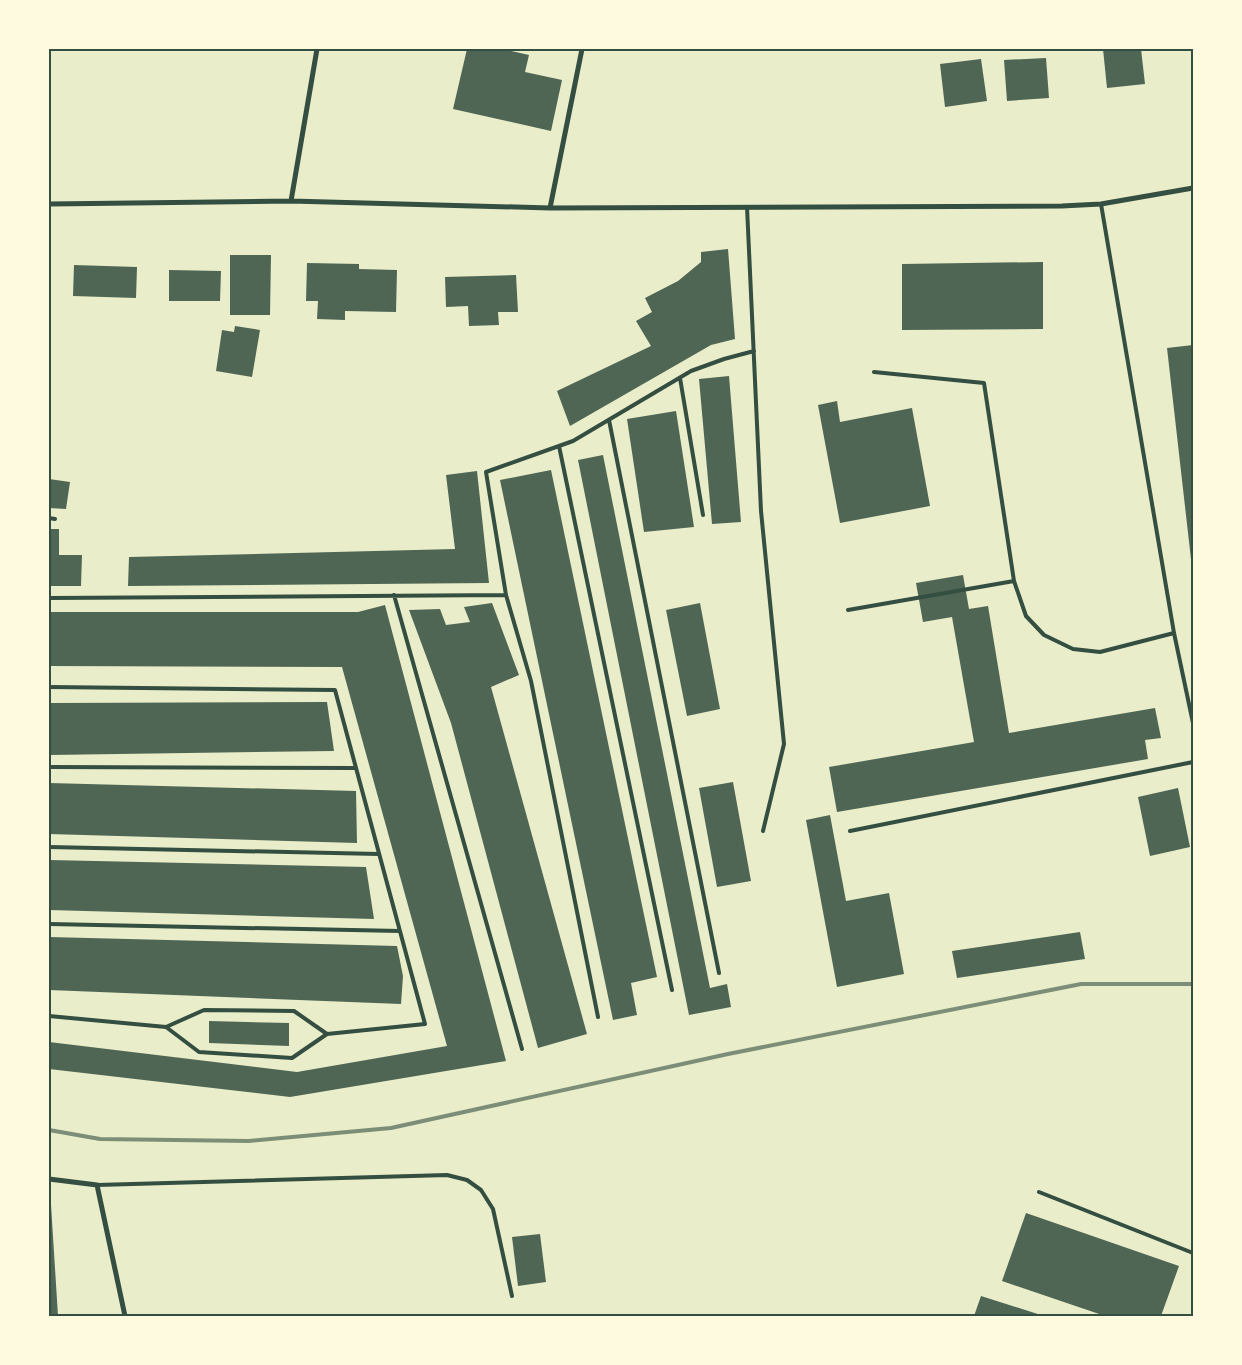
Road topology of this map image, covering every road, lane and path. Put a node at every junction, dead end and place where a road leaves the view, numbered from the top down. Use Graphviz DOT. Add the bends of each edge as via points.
graph roads {
  1 [pos="317,49"];
  2 [pos="582,49"];
  3 [pos="1193,188"];
  4 [pos="291,201"];
  5 [pos="49,204"];
  6 [pos="1101,204"];
  7 [pos="747,207"];
  8 [pos="550,208"];
  9 [pos="754,351"];
  10 [pos="874,372"];
  11 [pos="680,378"];
  12 [pos="609,420"];
  13 [pos="558,446"];
  14 [pos="703,515"];
  15 [pos="49,518"];
  16 [pos="55,518"];
  17 [pos="1014,581"];
  18 [pos="506,595"];
  19 [pos="394,596"];
  20 [pos="49,598"];
  21 [pos="848,610"];
  22 [pos="1174,633"];
  23 [pos="49,688"];
  24 [pos="1191,704"];
  25 [pos="1193,722"];
  26 [pos="1193,762"];
  27 [pos="49,767"];
  28 [pos="356,768"];
  29 [pos="763,831"];
  30 [pos="850,831"];
  31 [pos="49,847"];
  32 [pos="379,854"];
  33 [pos="49,924"];
  34 [pos="400,931"];
  35 [pos="718,973"];
  36 [pos="672,990"];
  37 [pos="49,1016"];
  38 [pos="598,1017"];
  39 [pos="166,1027"];
  40 [pos="327,1034"];
  41 [pos="522,1049"];
  42 [pos="49,1179"];
  43 [pos="98,1185"];
  44 [pos="1039,1192"];
  45 [pos="1193,1253"];
  46 [pos="512,1296"];
  47 [pos="125,1316"];
  1 -- 4 [label="street"];
  2 -- 8 [label="street"];
  3 -- 6 [label="street"];
  4 -- 5 [label="street"];
  4 -- 8 [label="street"];
  6 -- 7 [label="street"];
  6 -- 22 [label="lane"];
  7 -- 8 [label="street"];
  7 -- 9 [label="lane"];
  9 -- 11 [label="lane" via="699,368"];
  9 -- 29 [label="lane" via="761,511 784,744"];
  10 -- 17 [label="lane" via="984,383"];
  11 -- 12 [label="lane"];
  11 -- 14 [label="lane"];
  12 -- 13 [label="lane"];
  12 -- 35 [label="lane"];
  13 -- 18 [label="lane" via="486,472"];
  13 -- 36 [label="lane"];
  15 -- 16 [label="lane"];
  17 -- 21 [label="lane"];
  17 -- 22 [label="lane" via="1026,616 1044,635 1073,649 1100,652"];
  18 -- 19 [label="lane"];
  18 -- 38 [label="lane" via="530,681"];
  19 -- 20 [label="lane"];
  19 -- 41 [label="lane"];
  22 -- 24 [label="lane"];
  23 -- 28 [label="lane" via="335,690"];
  24 -- 25 [label="lane"];
  26 -- 30 [label="lane"];
  27 -- 28 [label="lane"];
  28 -- 32 [label="lane"];
  31 -- 32 [label="lane"];
  32 -- 34 [label="lane"];
  33 -- 34 [label="lane"];
  34 -- 40 [label="lane" via="425,1024"];
  37 -- 39 [label="lane"];
  39 -- 40 [label="lane" via="204,1010 294,1011"];
  39 -- 40 [label="lane" via="199,1052 292,1058"];
  42 -- 43 [label="street"];
  43 -- 46 [label="lane" via="447,1175 467,1180 481,1190 493,1209"];
  43 -- 47 [label="street"];
  44 -- 45 [label="lane"];
}
